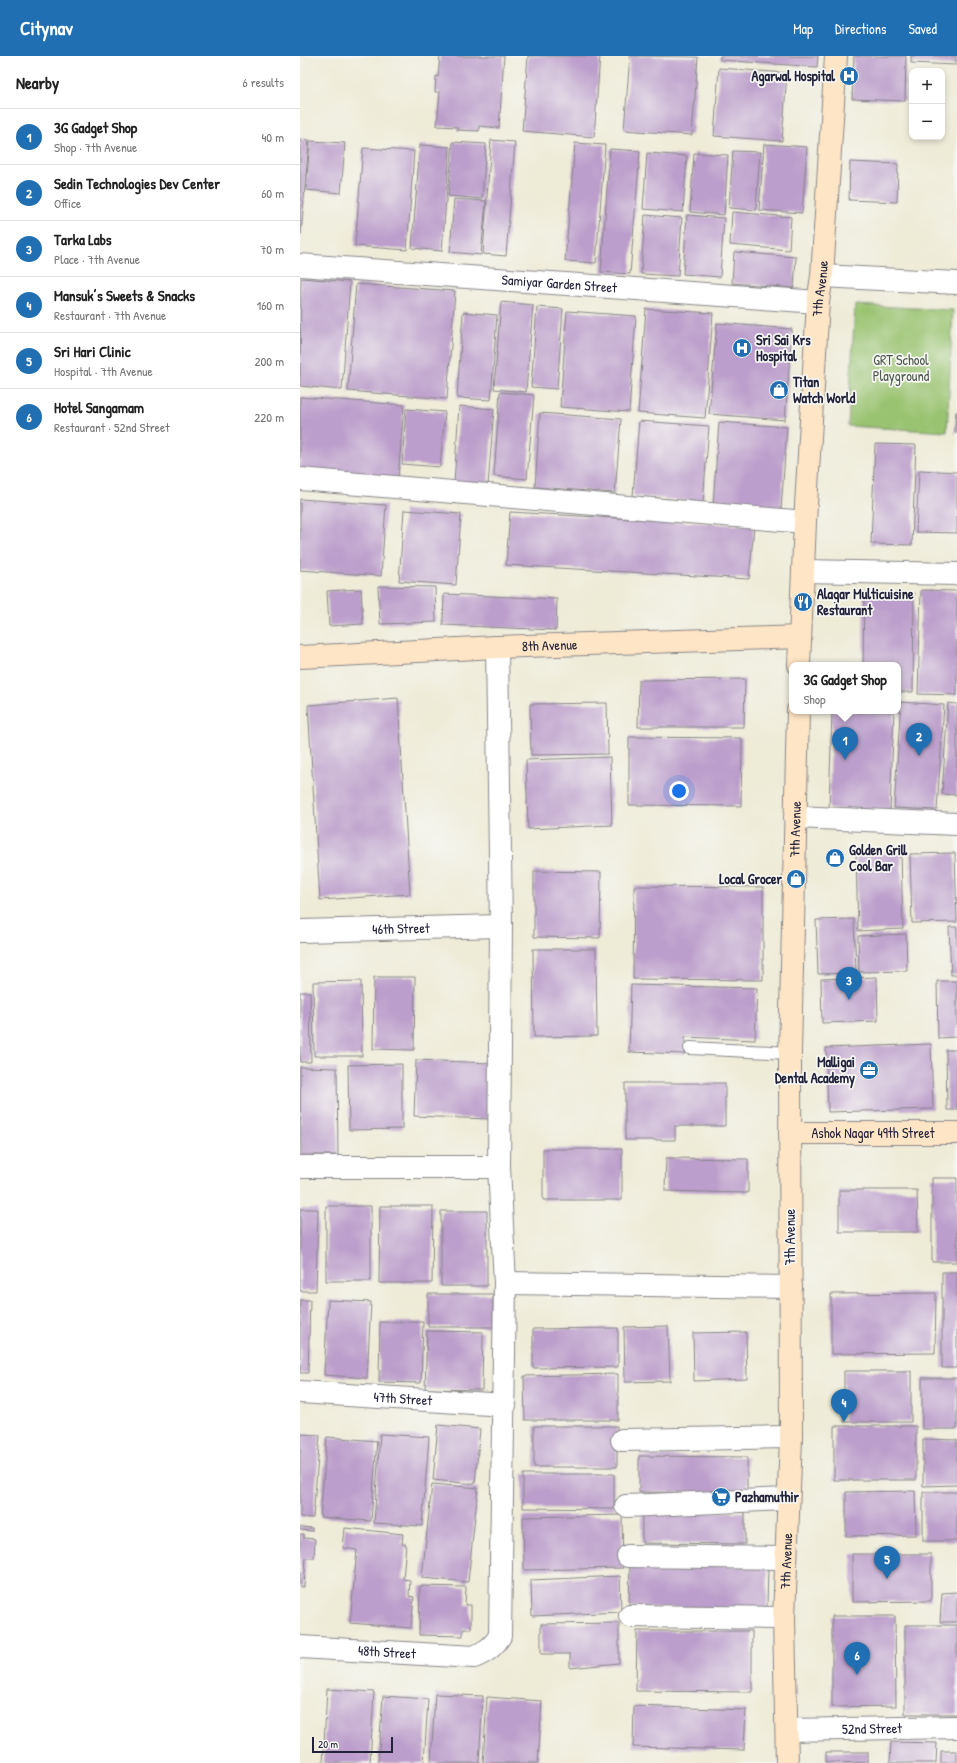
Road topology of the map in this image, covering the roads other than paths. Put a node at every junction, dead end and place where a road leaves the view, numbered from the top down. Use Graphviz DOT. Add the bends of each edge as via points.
graph roads {
  1 [pos="836,56"];
  2 [pos="300,265"];
  3 [pos="822,276"];
  4 [pos="957,283"];
  5 [pos="818,302"];
  6 [pos="300,479"];
  7 [pos="805,522"];
  8 [pos="803,571"];
  9 [pos="957,574"];
  10 [pos="800,637"];
  11 [pos="498,647"];
  12 [pos="300,657"];
  13 [pos="799,662"];
  14 [pos="798,714"];
  15 [pos="795,817"];
  16 [pos="957,824"];
  17 [pos="501,926"];
  18 [pos="300,931"];
  19 [pos="690,1048"];
  20 [pos="790,1053"];
  21 [pos="790,1133"];
  22 [pos="957,1133"];
  23 [pos="300,1167"];
  24 [pos="499,1167"];
  25 [pos="505,1283"];
  26 [pos="791,1286"];
  27 [pos="300,1392"];
  28 [pos="505,1405"];
  29 [pos="790,1437"];
  30 [pos="622,1440"];
  31 [pos="788,1499"];
  32 [pos="626,1506"];
  33 [pos="628,1556"];
  34 [pos="786,1558"];
  35 [pos="630,1616"];
  36 [pos="784,1618"];
  37 [pos="300,1648"];
  38 [pos="957,1727"];
  39 [pos="787,1730"];
  40 [pos="787,1763"];
  1 -- 3 [label="main road, 7th Avenue"];
  2 -- 5 [label="street, Samiyar Garden Street"];
  3 -- 4 [label="street"];
  3 -- 5 [label="main road, 7th Avenue"];
  5 -- 7 [label="main road, 7th Avenue"];
  6 -- 7 [label="street"];
  7 -- 8 [label="main road, 7th Avenue"];
  8 -- 9 [label="street"];
  8 -- 10 [label="main road, 7th Avenue"];
  10 -- 11 [label="main road, 8th Avenue"];
  10 -- 13 [label="main road, 7th Avenue"];
  11 -- 12 [label="main road, 8th Avenue"];
  11 -- 17 [label="street"];
  14 -- 15 [label="main road, 7th Avenue"];
  15 -- 16 [label="street"];
  15 -- 20 [label="main road, 7th Avenue"];
  17 -- 18 [label="street, 46th Street"];
  17 -- 24 [label="street"];
  19 -- 20 [label="lane"];
  20 -- 21 [label="main road, 7th Avenue"];
  21 -- 22 [label="main road, Ashok Nagar 49th Street"];
  21 -- 26 [label="main road, 7th Avenue"];
  23 -- 24 [label="street"];
  24 -- 25 [label="street"];
  25 -- 26 [label="street"];
  25 -- 28 [label="street"];
  26 -- 29 [label="main road, 7th Avenue"];
  27 -- 28 [label="street, 47th Street"];
  28 -- 37 [label="street, 48th Street" via="500,1636 495,1645 474,1657"];
  29 -- 30 [label="street"];
  29 -- 31 [label="main road, 7th Avenue"];
  31 -- 32 [label="street"];
  31 -- 34 [label="main road, 7th Avenue"];
  33 -- 34 [label="street"];
  34 -- 36 [label="main road, 7th Avenue"];
  35 -- 36 [label="street"];
  36 -- 39 [label="main road, 7th Avenue"];
  38 -- 39 [label="street, 52nd Street"];
  39 -- 40 [label="main road, 7th Avenue"];
}
